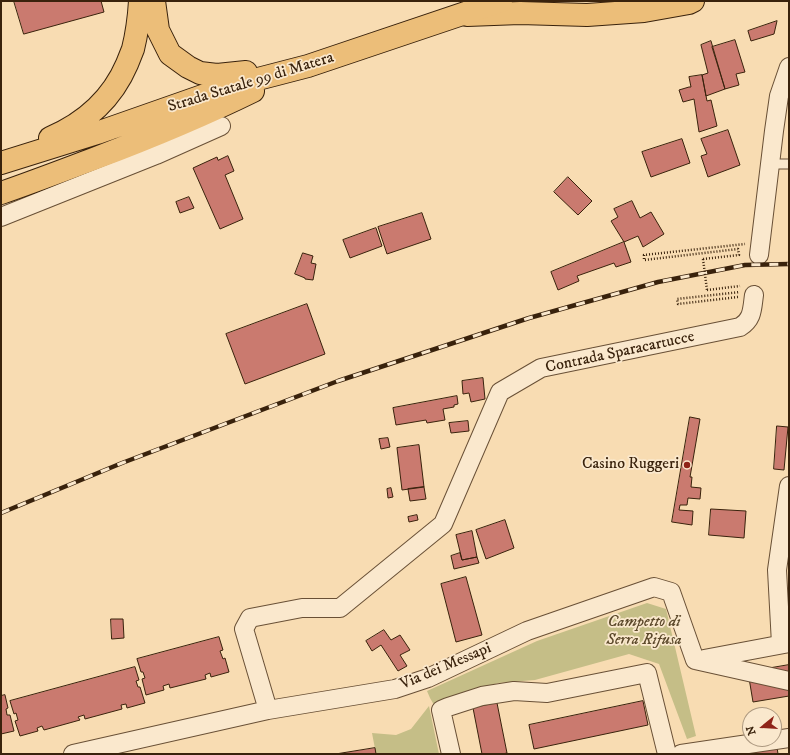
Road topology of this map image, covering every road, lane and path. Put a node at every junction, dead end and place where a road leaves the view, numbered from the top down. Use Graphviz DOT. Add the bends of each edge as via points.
graph roads {
  1 [pos="140,1"];
  2 [pos="154,1"];
  3 [pos="482,1"];
  4 [pos="501,1"];
  5 [pos="693,1"];
  6 [pos="458,16"];
  7 [pos="789,67"];
  8 [pos="298,69"];
  9 [pos="221,126"];
  10 [pos="1,156"];
  11 [pos="1,163"];
  12 [pos="770,164"];
  13 [pos="789,164"];
  14 [pos="1,193"];
  15 [pos="1,217"];
  16 [pos="738,245"];
  17 [pos="759,255"];
  18 [pos="754,295"];
  19 [pos="789,486"];
  20 [pos="785,644"];
  21 [pos="695,660"];
  22 [pos="789,681"];
  23 [pos="268,710"];
  24 [pos="789,738"];
  25 [pos="789,747"];
  26 [pos="73,754"];
  27 [pos="451,754"];
  28 [pos="667,754"];
  29 [pos="681,754"];
  30 [pos="757,754"];
  1 -- 10 [label="main road" via="139,23 132,51 122,76 108,97 87,116 63,132"];
  2 -- 8 [label="main road" via="158,30 170,54 200,73 217,75"];
  3 -- 6 [label="lane"];
  4 -- 6 [label="main road, Strada Statale 99 di Matera"];
  5 -- 6 [label="main road" via="644,11 587,15 520,13"];
  6 -- 8 [label="main road, Strada Statale 99 di Matera"];
  7 -- 12 [label="street" via="779,96"];
  8 -- 11 [label="main road, Strada Statale 99 di Matera" via="231,86 97,133"];
  8 -- 14 [label="main road" via="221,107 136,143"];
  9 -- 15 [label="street"];
  12 -- 13 [label="lane"];
  12 -- 17 [label="street"];
  16 -- 18 [label="path, bridge" via="644,255 644,260 738,249 739,255 703,259 707,290 740,286 741,291 677,300 678,304"];
  18 -- 23 [label="street, Contrada Sparacartucce" via="751,316 740,327 541,368 500,392 443,524 340,608 302,608 250,618 244,629"];
  19 -- 20 [label="street" via="777,570"];
  20 -- 21 [label="street"];
  21 -- 22 [label="street"];
  21 -- 23 [label="street, Via dei Messapi" via="671,592 654,587 527,631 428,678 395,690"];
  23 -- 26 [label="street, Via dei Messapi"];
  24 -- 29 [label="street"];
  25 -- 30 [label="street"];
  27 -- 28 [label="street" via="441,710 448,707 482,696 514,691 547,693 647,673"];
}
